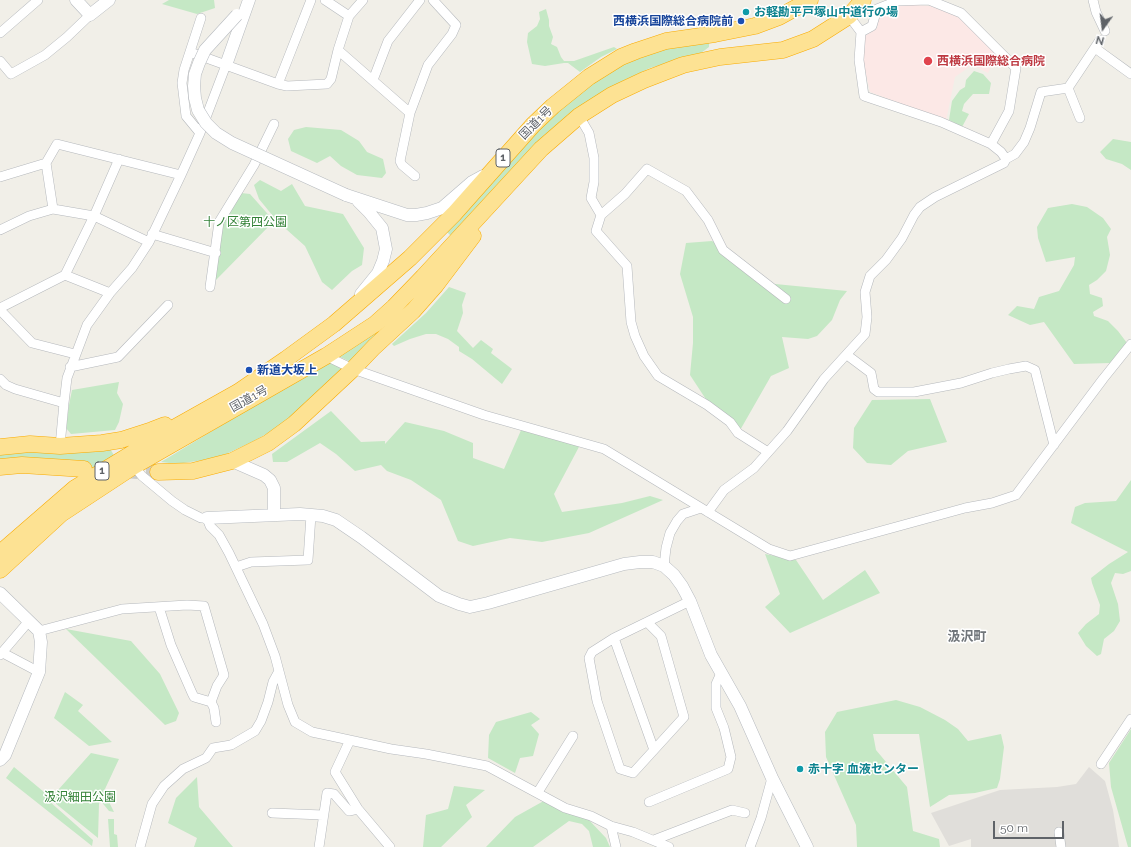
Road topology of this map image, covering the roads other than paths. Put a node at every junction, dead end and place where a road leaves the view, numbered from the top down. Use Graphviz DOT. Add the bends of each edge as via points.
graph roads {
  1 [pos="38,0"];
  2 [pos="76,0"];
  3 [pos="109,0"];
  4 [pos="241,0"];
  5 [pos="249,0"];
  6 [pos="311,0"];
  7 [pos="325,0"];
  8 [pos="362,0"];
  9 [pos="420,0"];
  10 [pos="433,0"];
  11 [pos="810,0"];
  12 [pos="863,0"];
  13 [pos="1093,0"];
  14 [pos="90,15"];
  15 [pos="237,15"];
  16 [pos="349,16"];
  17 [pos="849,16"];
  18 [pos="201,18"];
  19 [pos="1105,31"];
  20 [pos="861,32"];
  21 [pos="0,33"];
  22 [pos="715,34"];
  23 [pos="338,50"];
  24 [pos="190,52"];
  25 [pos="720,57"];
  26 [pos="0,61"];
  27 [pos="226,65"];
  28 [pos="1131,74"];
  29 [pos="373,80"];
  30 [pos="278,84"];
  31 [pos="1068,88"];
  32 [pos="410,113"];
  33 [pos="579,116"];
  34 [pos="1080,118"];
  35 [pos="274,124"];
  36 [pos="200,132"];
  37 [pos="991,144"];
  38 [pos="119,159"];
  39 [pos="1006,159"];
  40 [pos="46,164"];
  41 [pos="492,170"];
  42 [pos="181,175"];
  43 [pos="415,176"];
  44 [pos="516,176"];
  45 [pos="0,177"];
  46 [pos="351,197"];
  47 [pos="53,209"];
  48 [pos="601,215"];
  49 [pos="94,216"];
  50 [pos="0,230"];
  51 [pos="150,238"];
  52 [pos="216,253"];
  53 [pos="65,275"];
  54 [pos="210,287"];
  55 [pos="110,293"];
  56 [pos="786,299"];
  57 [pos="168,305"];
  58 [pos="0,309"];
  59 [pos="347,312"];
  60 [pos="1131,344"];
  61 [pos="75,354"];
  62 [pos="847,355"];
  63 [pos="326,356"];
  64 [pos="70,367"];
  65 [pos="353,369"];
  66 [pos="0,379"];
  67 [pos="64,403"];
  68 [pos="215,405"];
  69 [pos="1054,445"];
  70 [pos="60,446"];
  71 [pos="0,447"];
  72 [pos="768,452"];
  73 [pos="232,461"];
  74 [pos="134,466"];
  75 [pos="0,467"];
  76 [pos="84,468"];
  77 [pos="158,472"];
  78 [pos="704,510"];
  79 [pos="274,514"];
  80 [pos="311,515"];
  81 [pos="207,518"];
  82 [pos="0,553"];
  83 [pos="664,566"];
  84 [pos="236,567"];
  85 [pos="0,570"];
  86 [pos="0,593"];
  87 [pos="690,601"];
  88 [pos="159,607"];
  89 [pos="29,621"];
  90 [pos="647,622"];
  91 [pos="39,631"];
  92 [pos="614,638"];
  93 [pos="1,654"];
  94 [pos="279,671"];
  95 [pos="39,672"];
  96 [pos="721,673"];
  97 [pos="211,702"];
  98 [pos="1131,719"];
  99 [pos="216,722"];
  100 [pos="573,736"];
  101 [pos="350,740"];
  102 [pos="654,750"];
  103 [pos="0,760"];
  104 [pos="1101,764"];
  105 [pos="772,778"];
  106 [pos="538,792"];
  107 [pos="649,802"];
  108 [pos="358,809"];
  109 [pos="272,813"];
  110 [pos="745,813"];
  111 [pos="323,815"];
  112 [pos="611,826"];
  113 [pos="1059,832"];
  114 [pos="654,840"];
  115 [pos="140,847"];
  116 [pos="319,847"];
  117 [pos="390,847"];
  118 [pos="616,847"];
  119 [pos="669,847"];
  120 [pos="750,847"];
  121 [pos="807,847"];
  122 [pos="1061,847"];
  1 -- 21 [label="street"];
  2 -- 14 [label="street"];
  3 -- 14 [label="street"];
  4 -- 15 [label="street"];
  5 -- 15 [label="street"];
  5 -- 27 [label="street"];
  6 -- 30 [label="street"];
  7 -- 16 [label="street"];
  8 -- 16 [label="street"];
  9 -- 29 [label="street" via="388,41"];
  10 -- 32 [label="street" via="456,25 428,65"];
  11 -- 22 [label="highway, 国道1号 / 1" via="779,17 755,26"];
  12 -- 17 [label="highway, 国道1号 / 1"];
  13 -- 19 [label="street"];
  14 -- 26 [label="street" via="45,54 11,74"];
  15 -- 46 [label="street, bridge" via="205,50 195,74 195,98 198,110 206,123 216,133 232,142"];
  16 -- 23 [label="street"];
  17 -- 20 [label="street"];
  17 -- 25 [label="highway, 国道1号 / 1" via="813,39 782,50"];
  18 -- 24 [label="street"];
  20 -- 37 [label="street" via="859,60 864,96 941,122"];
  20 -- 37 [label="street" via="872,26 877,9 897,1 929,0 961,13 1016,68 1009,111"];
  22 -- 25 [label="highway"];
  22 -- 41 [label="highway, 国道1号 / 1" via="666,41 636,51 588,77 533,125"];
  23 -- 29 [label="street"];
  23 -- 30 [label="street" via="331,80 327,84"];
  24 -- 27 [label="street"];
  24 -- 36 [label="street" via="182,83 184,103 186,116"];
  25 -- 33 [label="highway, 国道1号 / 1" via="683,65 644,80 612,94"];
  27 -- 30 [label="street"];
  27 -- 36 [label="street"];
  28 -- 31 [label="street" via="1097,44"];
  29 -- 32 [label="street"];
  31 -- 34 [label="street"];
  31 -- 39 [label="street" via="1041,92 1024,142 1015,154"];
  32 -- 43 [label="street" via="400,161"];
  33 -- 44 [label="highway, 国道1号 / 1" via="541,149"];
  33 -- 48 [label="street" via="589,133 594,158 591,198"];
  35 -- 52 [label="street" via="254,166 219,222"];
  36 -- 42 [label="street"];
  37 -- 39 [label="street"];
  38 -- 40 [label="street" via="57,144"];
  38 -- 42 [label="street"];
  38 -- 49 [label="street"];
  39 -- 62 [label="street" via="1004,163 920,207 902,238 870,276 865,292 868,317 864,334"];
  40 -- 45 [label="street"];
  40 -- 47 [label="street"];
  41 -- 46 [label="street" via="472,182 442,208 427,213 407,215"];
  41 -- 59 [label="highway, 国道1号 / 1" via="436,233"];
  42 -- 51 [label="street"];
  44 -- 63 [label="highway, 国道1号 / 1" via="394,307 364,332"];
  44 -- 65 [label="highway, 国道1号 / 1" via="436,285 413,312"];
  46 -- 59 [label="street" via="369,212 382,228 386,249 378,273"];
  47 -- 49 [label="street"];
  47 -- 50 [label="street" via="29,216"];
  48 -- 56 [label="street" via="625,194 647,169 686,191 708,220 723,250"];
  48 -- 72 [label="street" via="596,231 627,266 631,322 644,356 658,376 707,405 730,422 738,433"];
  49 -- 51 [label="street"];
  49 -- 53 [label="street"];
  51 -- 52 [label="street"];
  51 -- 55 [label="street" via="132,268"];
  52 -- 54 [label="street"];
  53 -- 55 [label="street"];
  53 -- 58 [label="street"];
  55 -- 61 [label="street" via="88,326"];
  57 -- 64 [label="street" via="118,357"];
  58 -- 61 [label="street" via="32,343"];
  59 -- 68 [label="highway, 国道1号 / 1" via="286,359"];
  60 -- 69 [label="street"];
  61 -- 64 [label="street"];
  62 -- 69 [label="street" via="871,373 874,389 878,392 914,392 1026,366 1034,370"];
  62 -- 72 [label="street" via="824,379 787,431"];
  63 -- 65 [label="street"];
  63 -- 74 [label="highway, 国道1号 / 1"];
  64 -- 67 [label="street"];
  65 -- 73 [label="highway, 国道1号 / 1" via="294,424 268,443"];
  65 -- 78 [label="street" via="484,415 604,449"];
  66 -- 67 [label="street" via="6,386 15,390"];
  67 -- 70 [label="street"];
  68 -- 70 [label="highway, 国道1号 / 1" via="121,440"];
  68 -- 82 [label="highway, 国道1号 / 1" via="75,488"];
  69 -- 78 [label="street" via="1016,495 790,556 769,549"];
  70 -- 71 [label="highway, 国道1号 / 1" via="30,444"];
  72 -- 78 [label="street" via="754,468 724,490"];
  73 -- 77 [label="highway, 国道1号 / 1" via="193,471"];
  73 -- 79 [label="street" via="270,480 274,488"];
  74 -- 81 [label="street" via="172,501 201,518"];
  74 -- 85 [label="highway, 国道1号 / 1" via="61,514"];
  75 -- 76 [label="highway, 1" via="22,465"];
  78 -- 83 [label="street" via="683,514 677,521 670,533"];
  79 -- 80 [label="street"];
  79 -- 81 [label="street"];
  80 -- 83 [label="street" via="336,520 439,596 470,607 624,564 653,562"];
  80 -- 84 [label="street" via="308,560 251,562"];
  81 -- 84 [label="street"];
  83 -- 87 [label="street" via="674,575"];
  84 -- 94 [label="street" via="263,624"];
  86 -- 89 [label="street"];
  87 -- 90 [label="street"];
  87 -- 96 [label="street" via="711,655"];
  88 -- 91 [label="street" via="122,609"];
  88 -- 97 [label="street" via="171,645 194,697"];
  88 -- 97 [label="street" via="204,606 224,675"];
  89 -- 91 [label="street"];
  89 -- 93 [label="street"];
  90 -- 92 [label="street"];
  90 -- 102 [label="street" via="661,636 684,717"];
  91 -- 95 [label="street" via="42,642"];
  92 -- 102 [label="street"];
  92 -- 102 [label="street" via="592,652 589,658 597,701 620,769 633,773"];
  93 -- 95 [label="street"];
  94 -- 101 [label="street" via="295,722 312,732"];
  94 -- 115 [label="street" via="255,731 231,745 213,748 206,758 183,769 164,786 152,804"];
  95 -- 103 [label="street" via="5,755"];
  96 -- 105 [label="street" via="740,706"];
  96 -- 107 [label="street" via="716,684 716,708 731,757 728,769"];
  97 -- 99 [label="street"];
  98 -- 104 [label="street"];
  100 -- 106 [label="street"];
  101 -- 106 [label="street" via="487,766"];
  101 -- 108 [label="street" via="335,772"];
  105 -- 120 [label="street"];
  105 -- 121 [label="street"];
  106 -- 112 [label="street" via="565,808 591,816"];
  108 -- 111 [label="street" via="349,811 334,794 327,793"];
  108 -- 117 [label="street"];
  109 -- 111 [label="street"];
  110 -- 114 [label="street" via="732,810"];
  111 -- 116 [label="street"];
  112 -- 114 [label="street"];
  112 -- 118 [label="street"];
  113 -- 122 [label="street"];
  114 -- 119 [label="street"];
}
